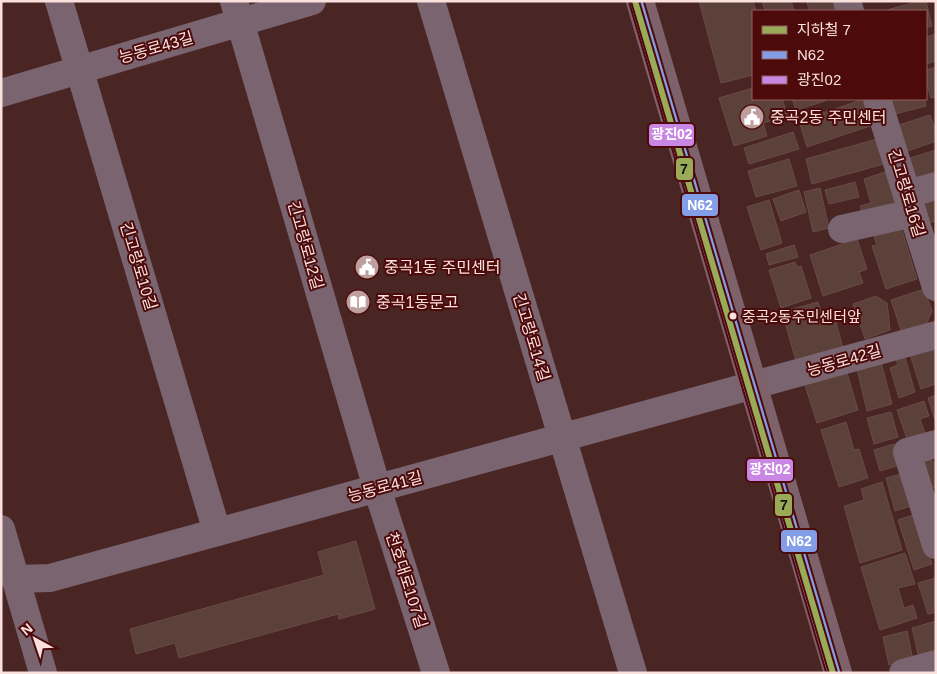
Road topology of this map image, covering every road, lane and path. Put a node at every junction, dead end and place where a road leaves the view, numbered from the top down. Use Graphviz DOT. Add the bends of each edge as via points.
graph roads {
  1 [pos="59,1"];
  2 [pos="312,1"];
  3 [pos="431,1"];
  4 [pos="640,1"];
  5 [pos="237,12"];
  6 [pos="80,70"];
  7 [pos="1,93"];
  8 [pos="878,100"];
  9 [pos="936,186"];
  10 [pos="910,203"];
  11 [pos="842,229"];
  12 [pos="936,286"];
  13 [pos="936,335"];
  14 [pos="753,386"];
  15 [pos="562,438"];
  16 [pos="936,444"];
  17 [pos="377,488"];
  18 [pos="218,532"];
  19 [pos="3,539"];
  20 [pos="936,544"];
  21 [pos="16,579"];
  22 [pos="936,664"];
  23 [pos="43,673"];
  24 [pos="436,673"];
  25 [pos="633,673"];
  26 [pos="838,673"];
  27 [pos="903,673"];
  1 -- 6 [label="street, 긴고랑로10길"];
  2 -- 5 [label="street, 능동로43길"];
  3 -- 15 [label="street, 긴고랑로14길"];
  4 -- 14 [label="main road"];
  5 -- 6 [label="street, 능동로43길"];
  5 -- 17 [label="street, 긴고랑로12길"];
  6 -- 7 [label="street, 능동로43길"];
  6 -- 18 [label="street, 긴고랑로10길"];
  8 -- 10 [label="street, 긴고랑로16길"];
  9 -- 10 [label="street"];
  10 -- 11 [label="street"];
  10 -- 12 [label="street, 긴고랑로16길"];
  13 -- 14 [label="street, 능동로42길"];
  14 -- 15 [label="street, 능동로41길"];
  14 -- 26 [label="main road"];
  15 -- 17 [label="street, 능동로41길"];
  15 -- 25 [label="street, 긴고랑로14길"];
  16 -- 20 [label="street" via="908,452"];
  17 -- 18 [label="street, 능동로41길"];
  17 -- 24 [label="street, 천호대로107길"];
  18 -- 21 [label="street, 능동로41길" via="50,578"];
  19 -- 21 [label="street"];
  21 -- 23 [label="street"];
  22 -- 27 [label="street"];
}
